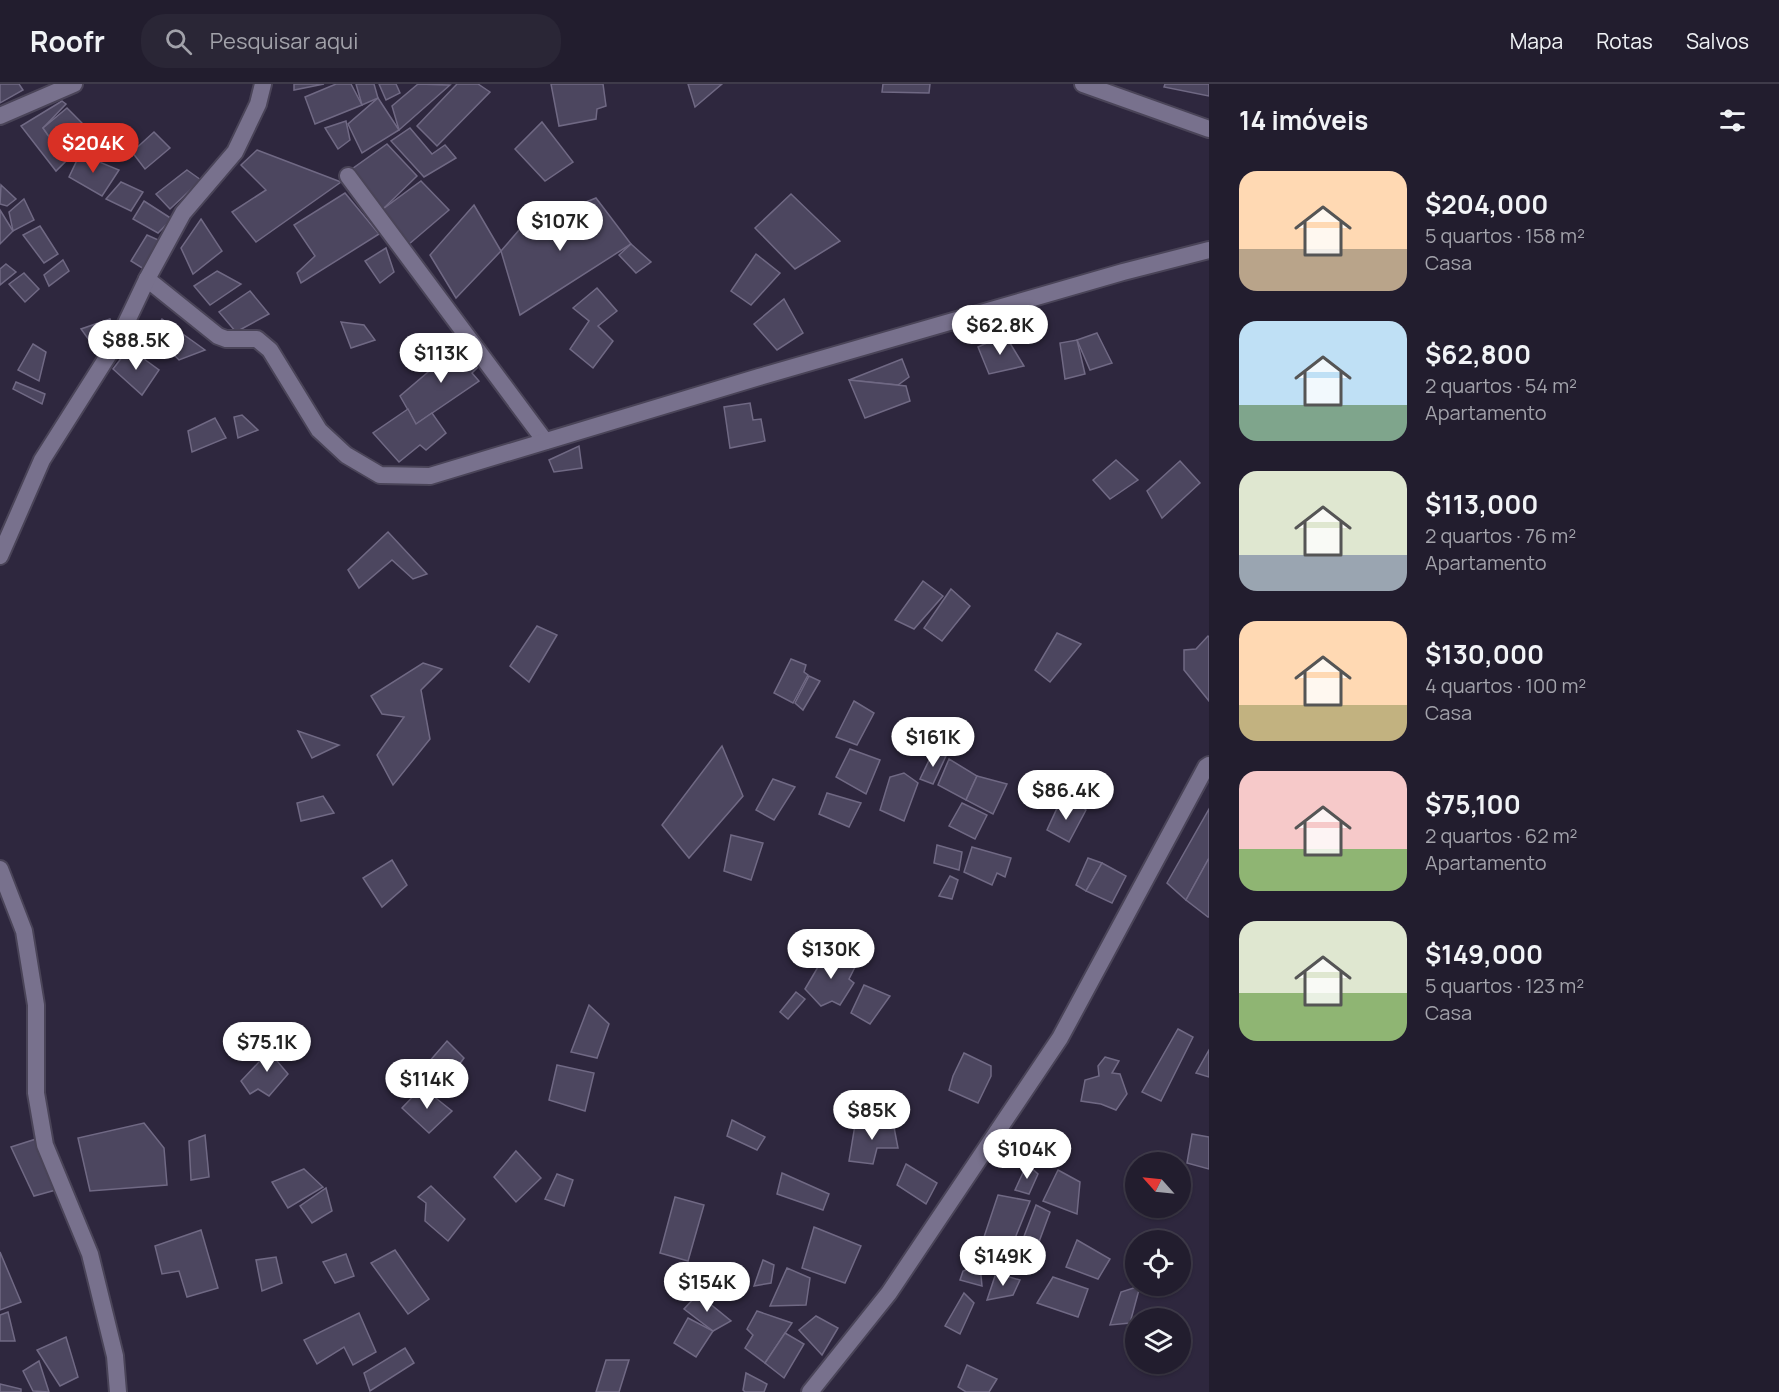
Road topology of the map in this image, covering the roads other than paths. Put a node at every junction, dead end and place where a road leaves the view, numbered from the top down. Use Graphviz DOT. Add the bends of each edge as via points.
graph roads {
  1 [pos="74,84"];
  2 [pos="263,84"];
  3 [pos="1083,84"];
  4 [pos="0,116"];
  5 [pos="1209,129"];
  6 [pos="348,176"];
  7 [pos="1209,250"];
  8 [pos="147,279"];
  9 [pos="545,441"];
  10 [pos="0,556"];
  11 [pos="1209,765"];
  12 [pos="0,869"];
  13 [pos="817,1388"];
  14 [pos="118,1392"];
  1 -- 4 [label="street"];
  2 -- 8 [label="street" via="235,152 183,213"];
  3 -- 5 [label="street"];
  6 -- 9 [label="street"];
  7 -- 9 [label="street"];
  8 -- 9 [label="street" via="218,336 257,339 270,350 319,430 346,455 380,475 430,476"];
  8 -- 10 [label="street" via="118,340 42,460"];
  11 -- 13 [label="street" via="1060,1038 888,1293"];
  12 -- 14 [label="street" via="24,931 36,1005 36,1093 45,1145 90,1254 115,1356"];
}
